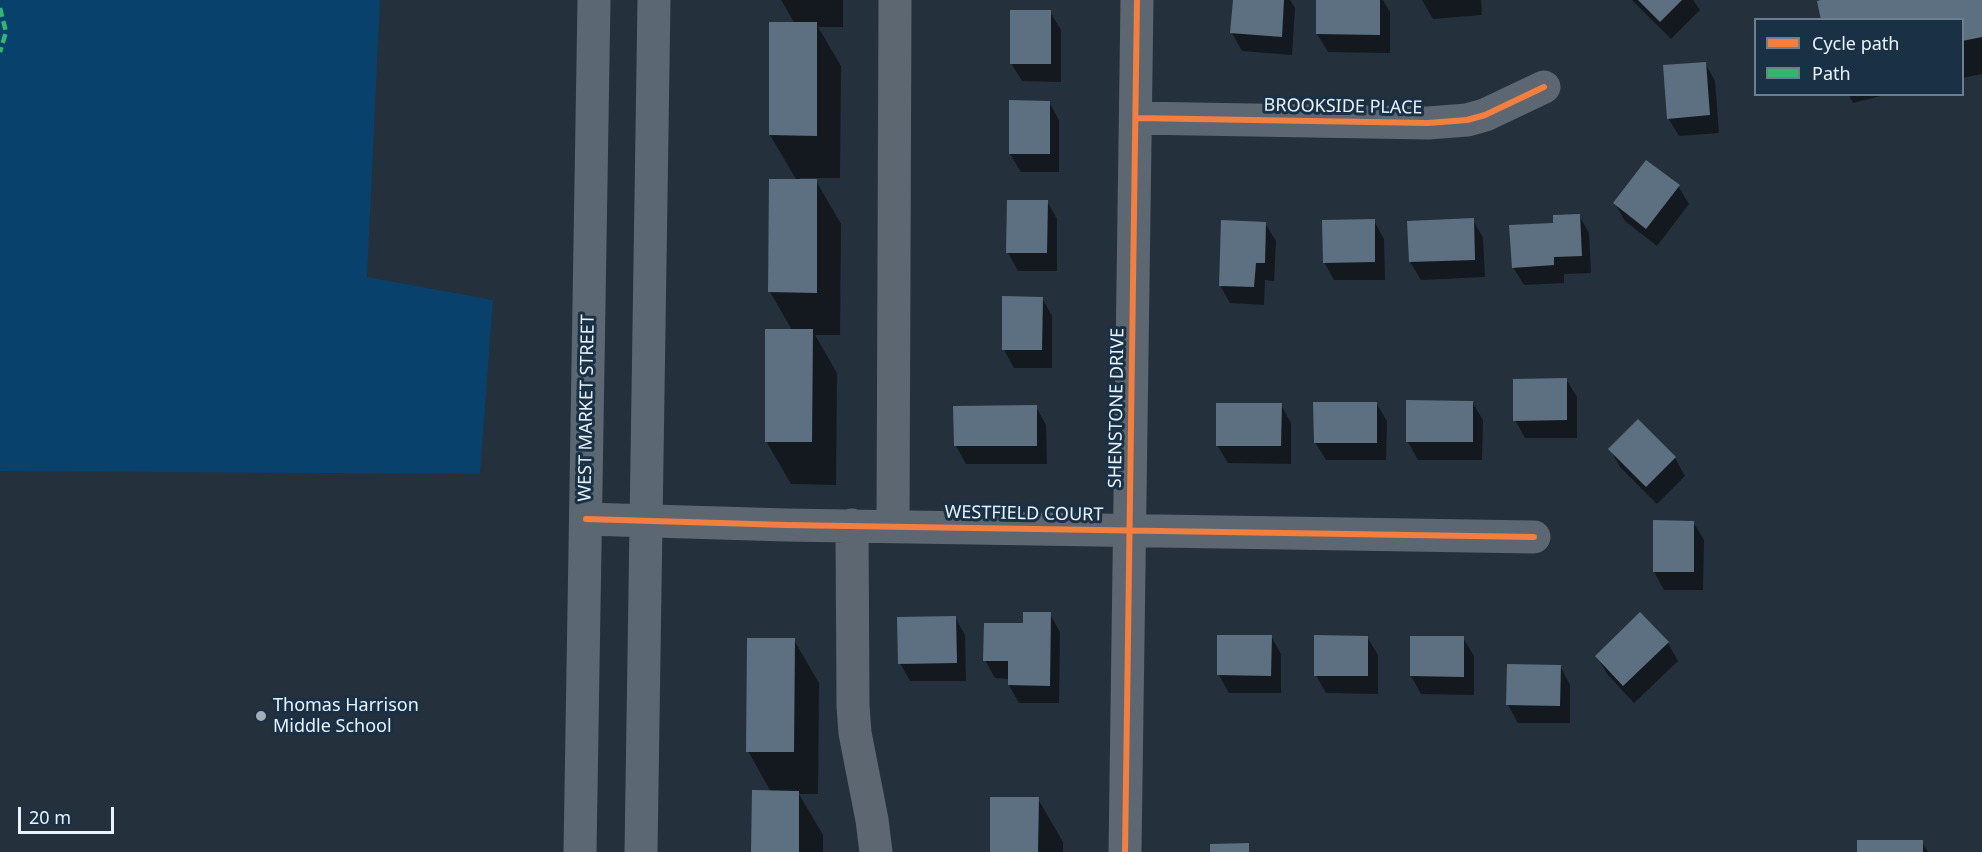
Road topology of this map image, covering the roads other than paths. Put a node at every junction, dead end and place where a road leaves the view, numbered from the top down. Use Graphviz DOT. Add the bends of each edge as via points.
graph roads {
  1 [pos="594,0"];
  2 [pos="654,0"];
  3 [pos="895,0"];
  4 [pos="1137,0"];
  5 [pos="1544,87"];
  6 [pos="1136,118"];
  7 [pos="586,519"];
  8 [pos="647,520"];
  9 [pos="852,525"];
  10 [pos="893,526"];
  11 [pos="1130,531"];
  12 [pos="1534,537"];
  13 [pos="580,852"];
  14 [pos="641,852"];
  15 [pos="876,852"];
  16 [pos="1125,852"];
  1 -- 7 [label="main road, WEST MARKET STREET"];
  2 -- 8 [label="main road"];
  3 -- 10 [label="street"];
  4 -- 6 [label="street, SHENSTONE DRIVE"];
  5 -- 6 [label="street, BROOKSIDE PLACE" via="1485,115 1428,123"];
  6 -- 11 [label="street, SHENSTONE DRIVE"];
  7 -- 8 [label="street, WESTFIELD COURT"];
  7 -- 13 [label="main road, WEST MARKET STREET"];
  8 -- 9 [label="street, WESTFIELD COURT"];
  8 -- 14 [label="main road"];
  9 -- 10 [label="street, WESTFIELD COURT"];
  9 -- 15 [label="street" via="853,706"];
  10 -- 11 [label="street, WESTFIELD COURT"];
  11 -- 12 [label="street, WESTFIELD COURT"];
  11 -- 16 [label="street, SHENSTONE DRIVE"];
}
